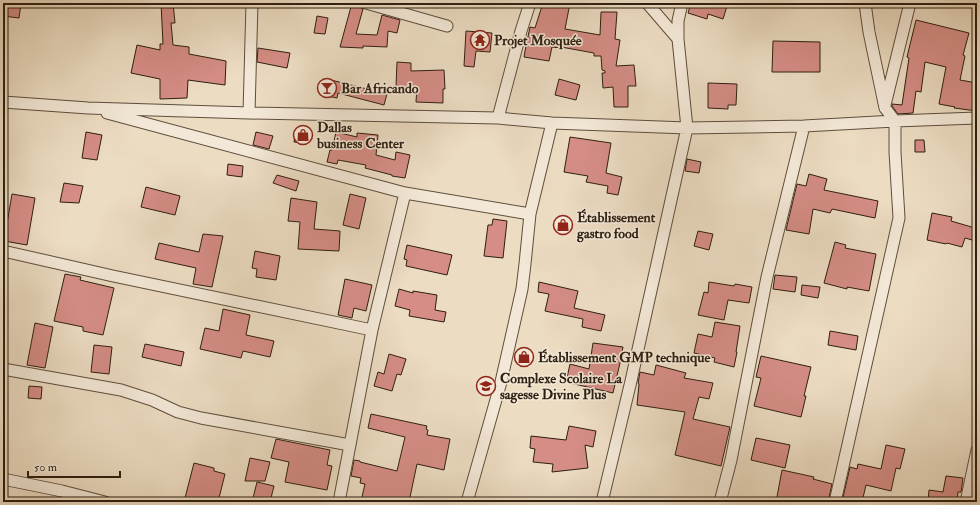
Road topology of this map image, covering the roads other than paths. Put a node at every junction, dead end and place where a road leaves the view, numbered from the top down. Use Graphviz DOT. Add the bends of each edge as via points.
graph roads {
  1 [pos="252,3"];
  2 [pos="366,3"];
  3 [pos="530,3"];
  4 [pos="647,3"];
  5 [pos="682,3"];
  6 [pos="865,3"];
  7 [pos="910,3"];
  8 [pos="447,26"];
  9 [pos="678,39"];
  10 [pos="3,102"];
  11 [pos="88,108"];
  12 [pos="885,108"];
  13 [pos="250,113"];
  14 [pos="498,118"];
  15 [pos="977,118"];
  16 [pos="895,121"];
  17 [pos="552,123"];
  18 [pos="804,126"];
  19 [pos="688,128"];
  20 [pos="405,193"];
  21 [pos="530,214"];
  22 [pos="3,251"];
  23 [pos="372,330"];
  24 [pos="3,369"];
  25 [pos="350,445"];
  26 [pos="977,450"];
  27 [pos="3,479"];
  28 [pos="105,502"];
  29 [pos="339,502"];
  30 [pos="467,502"];
  31 [pos="602,502"];
  32 [pos="720,502"];
  33 [pos="835,502"];
  34 [pos="966,502"];
  1 -- 13 [label="street"];
  2 -- 8 [label="street"];
  3 -- 14 [label="street"];
  4 -- 9 [label="street"];
  5 -- 9 [label="street"];
  6 -- 12 [label="street"];
  7 -- 12 [label="street"];
  9 -- 19 [label="street"];
  10 -- 11 [label="street"];
  11 -- 13 [label="street"];
  11 -- 20 [label="street"];
  12 -- 16 [label="street"];
  13 -- 14 [label="street"];
  14 -- 17 [label="street"];
  15 -- 16 [label="street"];
  16 -- 18 [label="street"];
  16 -- 33 [label="street" via="898,218"];
  17 -- 19 [label="street"];
  17 -- 21 [label="street"];
  18 -- 19 [label="street"];
  18 -- 32 [label="street" via="768,277"];
  19 -- 31 [label="street"];
  20 -- 21 [label="street"];
  20 -- 23 [label="street"];
  21 -- 30 [label="street" via="522,288 515,320 501,382"];
  22 -- 23 [label="street"];
  23 -- 25 [label="street"];
  24 -- 25 [label="street" via="121,390 201,418"];
  25 -- 29 [label="street"];
  26 -- 34 [label="street"];
  27 -- 28 [label="street"];
}
